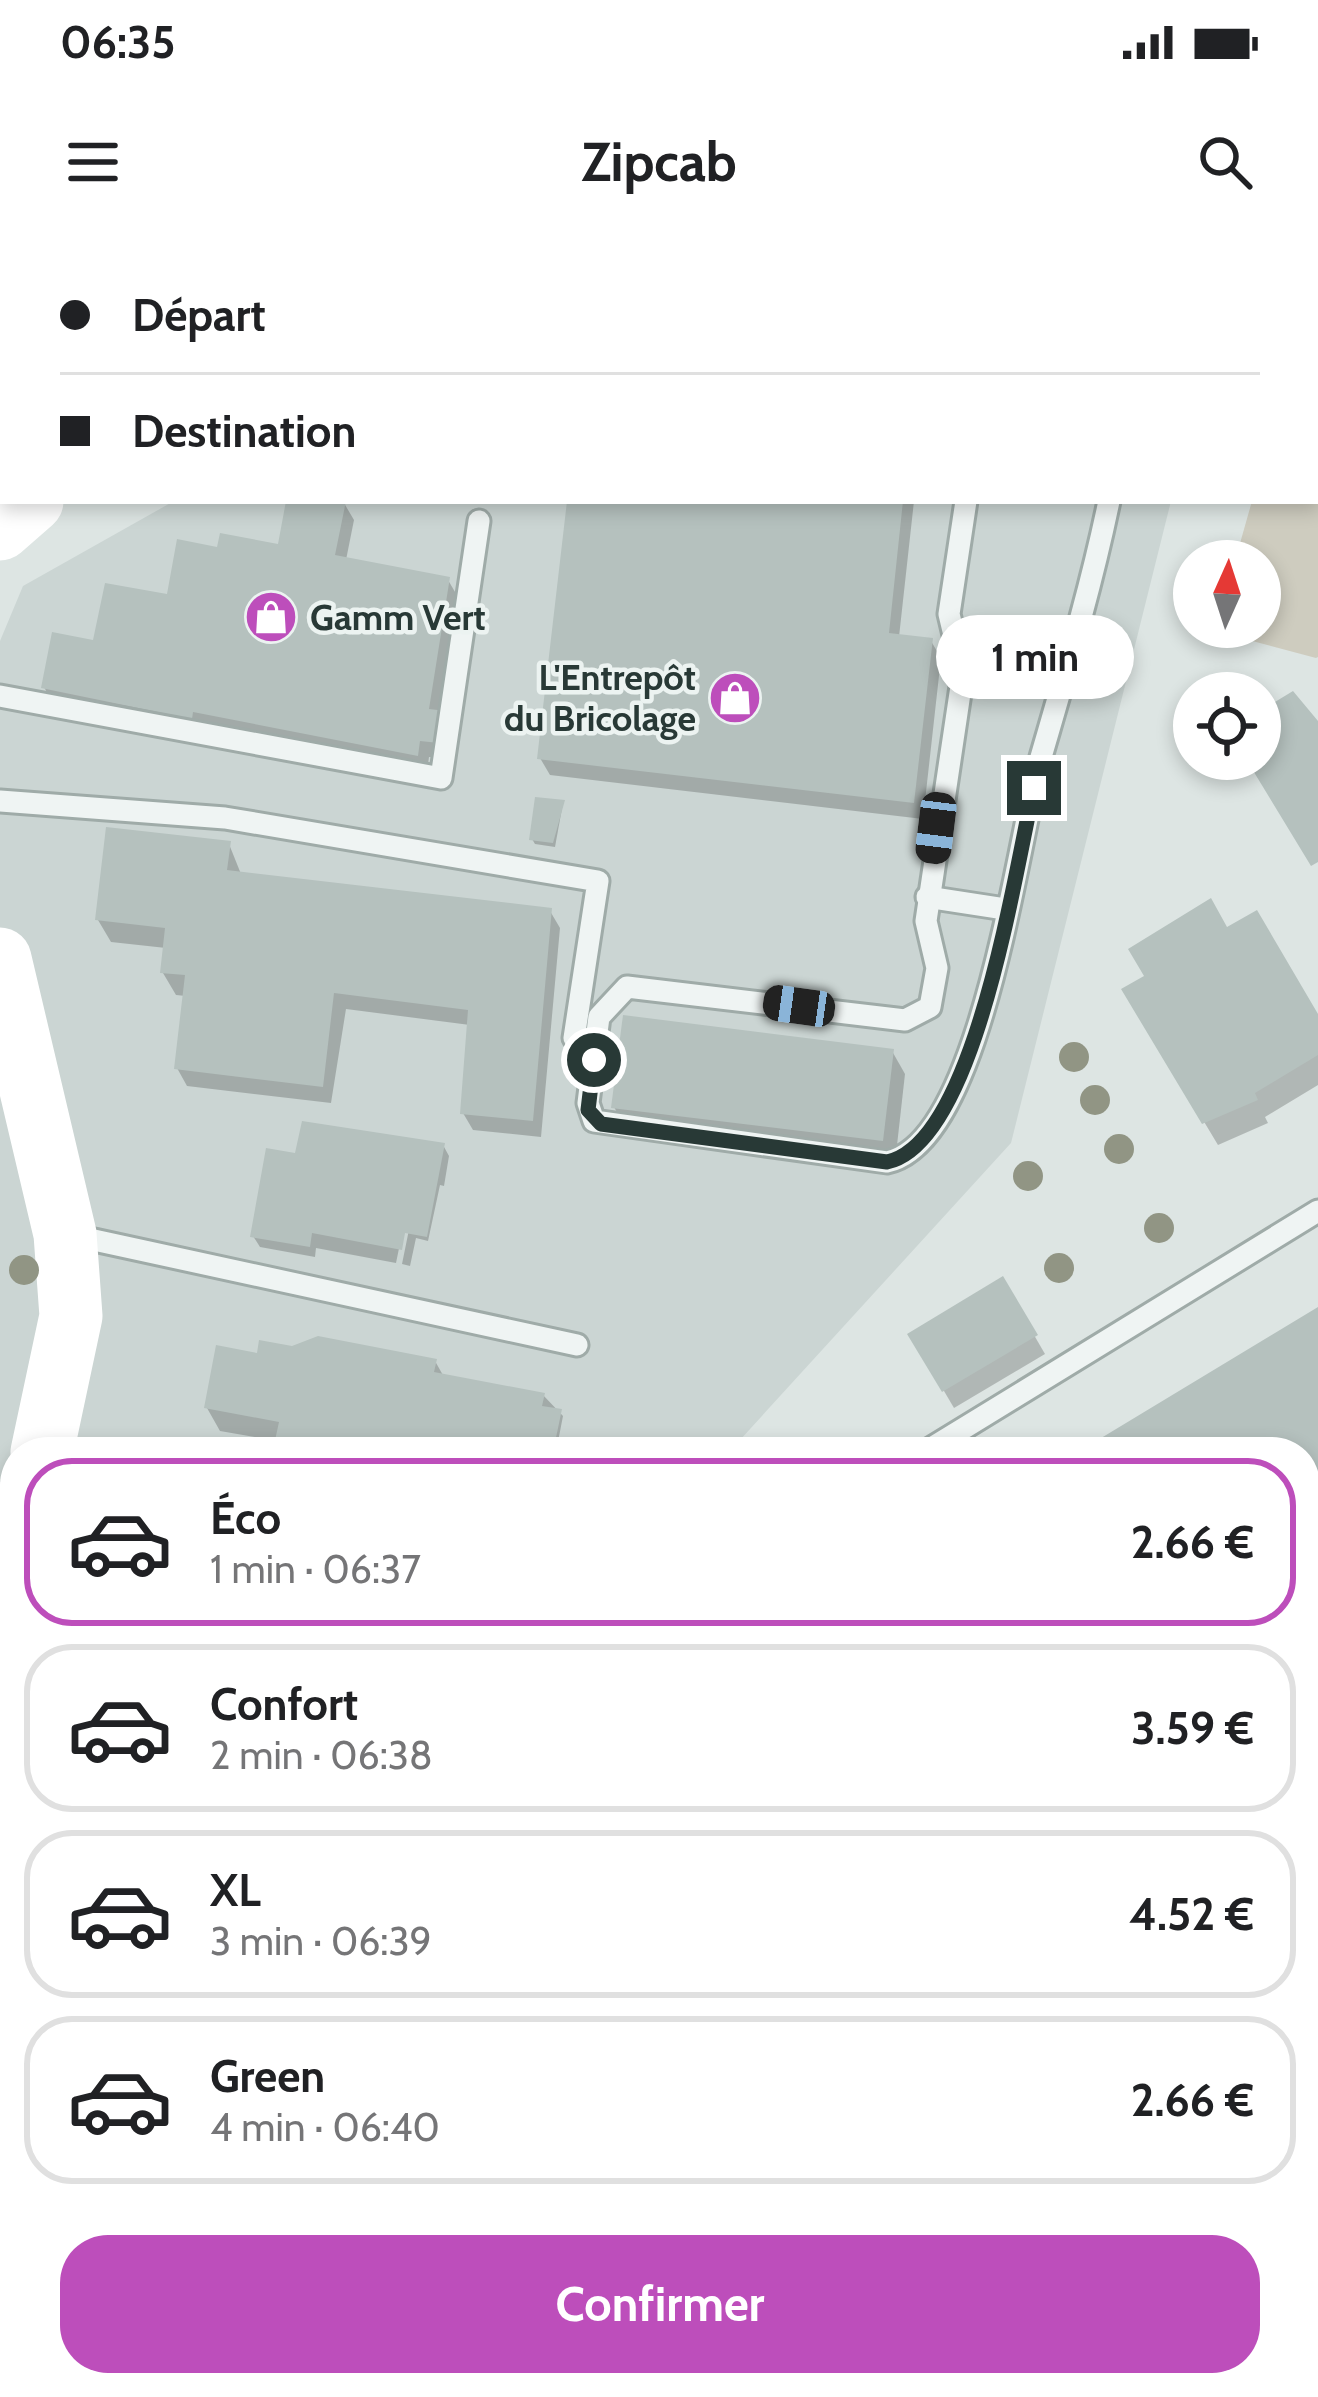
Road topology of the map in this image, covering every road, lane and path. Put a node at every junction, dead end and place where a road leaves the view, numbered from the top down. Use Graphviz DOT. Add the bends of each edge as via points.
graph roads {
  1 [pos="29,504"];
  2 [pos="966,504"];
  3 [pos="1108,504"];
  4 [pos="479,520"];
  5 [pos="0,529"];
  6 [pos="0,696"];
  7 [pos="0,801"];
  8 [pos="927,897"];
  9 [pos="1005,909"];
  10 [pos="0,959"];
  11 [pos="574,1038"];
  12 [pos="1318,1211"];
  13 [pos="65,1234"];
  14 [pos="577,1345"];
  15 [pos="45,1437"];
  16 [pos="950,1437"];
  1 -- 5 [label="street"];
  2 -- 8 [label="lane" via="949,614 962,673"];
  3 -- 9 [label="lane"];
  4 -- 6 [label="lane" via="441,778"];
  7 -- 11 [label="lane" via="225,818 598,880"];
  8 -- 9 [label="lane"];
  8 -- 9 [label="lane" via="936,990 918,1018 627,987 599,1017 588,1102 594,1121 887,1162 907,1156 933,1131 966,1063"];
  10 -- 13 [label="street"];
  12 -- 16 [label="lane"];
  13 -- 14 [label="lane"];
  13 -- 15 [label="street" via="71,1316"];
}
